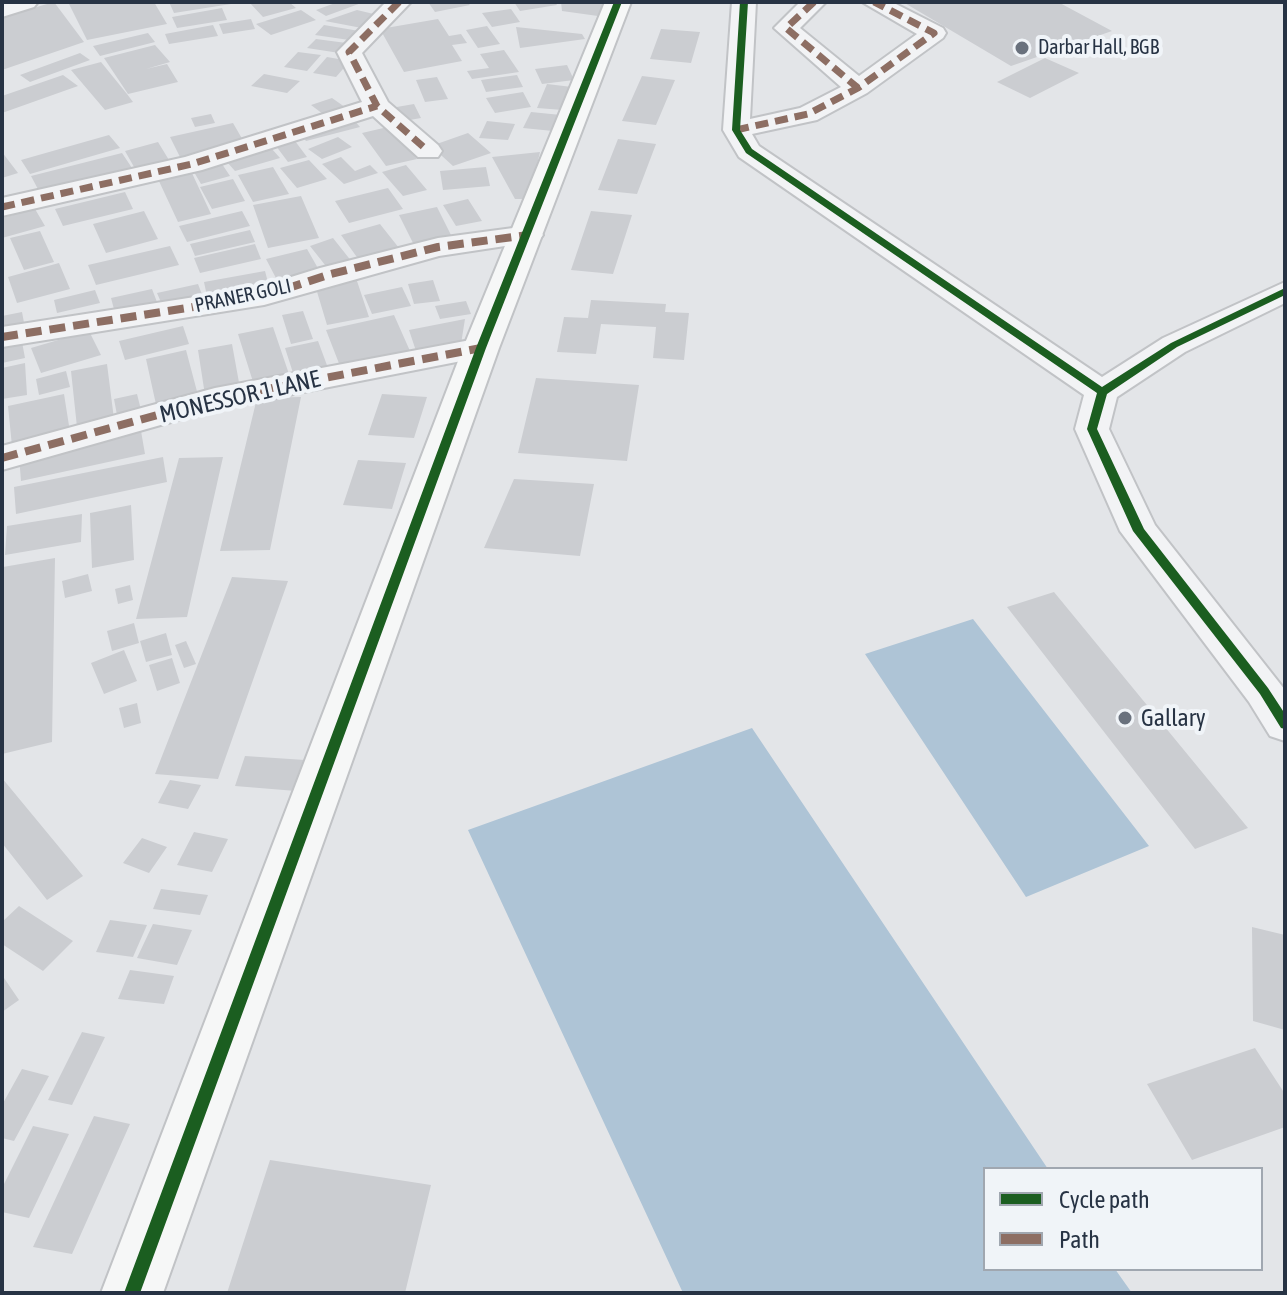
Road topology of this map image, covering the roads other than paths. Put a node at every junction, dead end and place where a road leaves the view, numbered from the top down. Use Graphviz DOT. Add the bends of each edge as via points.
graph roads {
  1 [pos="26,2"];
  2 [pos="399,2"];
  3 [pos="618,2"];
  4 [pos="744,2"];
  5 [pos="814,2"];
  6 [pos="874,2"];
  7 [pos="2,10"];
  8 [pos="858,88"];
  9 [pos="377,106"];
  10 [pos="736,130"];
  11 [pos="428,151"];
  12 [pos="2,207"];
  13 [pos="528,235"];
  14 [pos="1285,291"];
  15 [pos="2,337"];
  16 [pos="481,348"];
  17 [pos="1102,392"];
  18 [pos="2,460"];
  19 [pos="1285,724"];
  20 [pos="132,1293"];
  1 -- 7 [label="street"];
  2 -- 9 [label="street" via="349,52"];
  3 -- 13 [label="street"];
  4 -- 10 [label="street"];
  5 -- 8 [label="street" via="786,28"];
  6 -- 8 [label="street" via="934,33"];
  8 -- 10 [label="street" via="808,114"];
  9 -- 11 [label="street"];
  9 -- 12 [label="street" via="192,164"];
  10 -- 17 [label="street" via="749,151"];
  13 -- 15 [label="street, PRANER GOLI" via="438,247 264,296"];
  13 -- 16 [label="street"];
  14 -- 17 [label="street" via="1174,345"];
  16 -- 18 [label="street, MONESSOR 1 LANE" via="215,399"];
  16 -- 20 [label="street"];
  17 -- 19 [label="street" via="1092,429 1139,531"];
}
